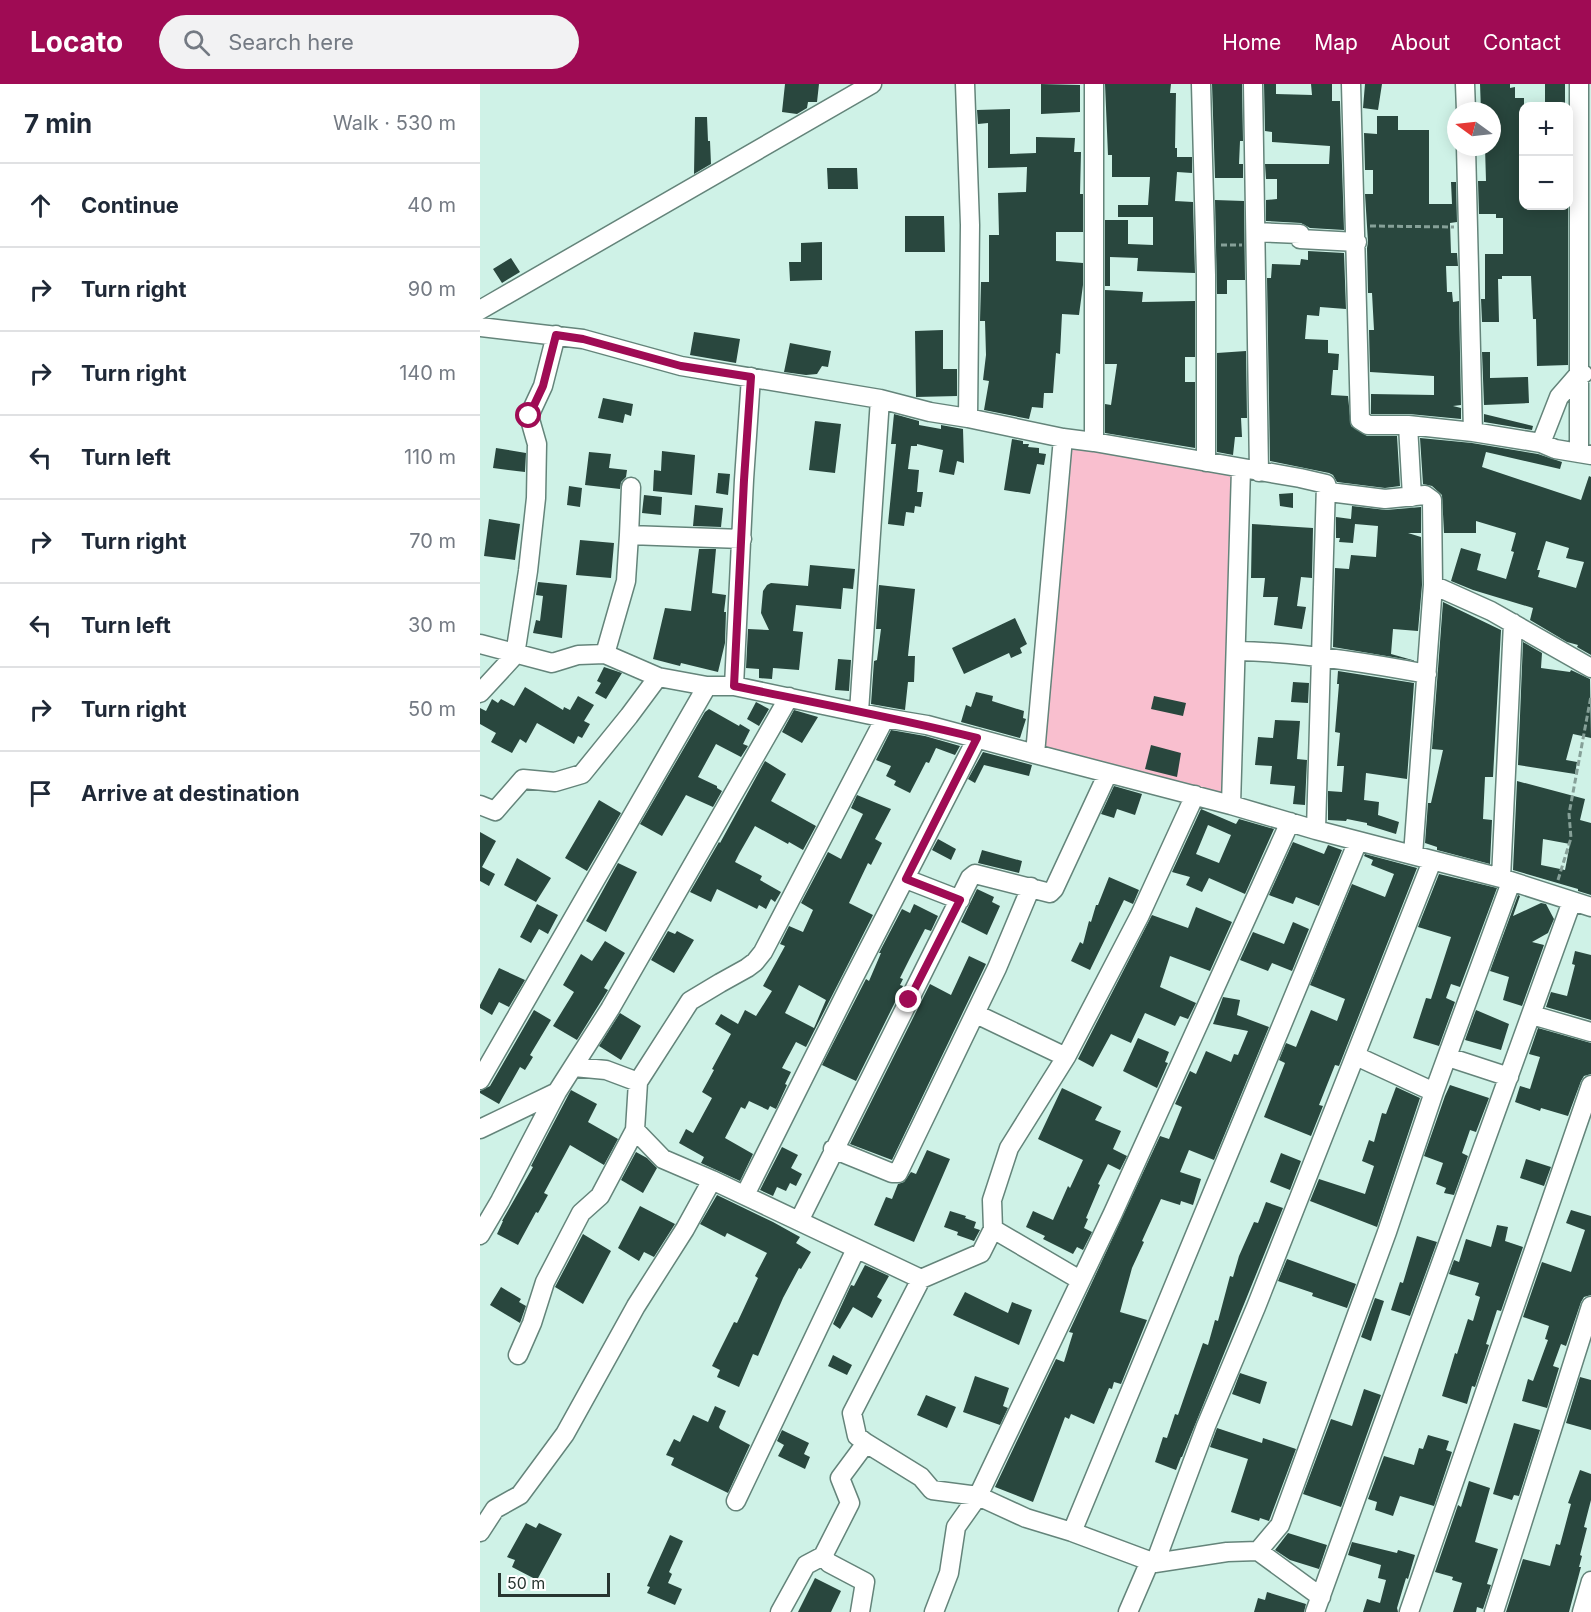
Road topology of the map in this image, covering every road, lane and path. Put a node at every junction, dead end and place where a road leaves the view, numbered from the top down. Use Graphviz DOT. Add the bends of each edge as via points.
graph roads {
  1 [pos="872,84"];
  2 [pos="965,84"];
  3 [pos="1094,84"];
  4 [pos="1201,84"];
  5 [pos="1253,84"];
  6 [pos="1352,84"];
  7 [pos="1465,84"];
  8 [pos="1579,84"];
  9 [pos="1466,102"];
  10 [pos="1466,156"];
  11 [pos="1468,227"];
  12 [pos="1355,234"];
  13 [pos="1256,239"];
  14 [pos="1205,245"];
  15 [pos="480,310"];
  16 [pos="480,327"];
  17 [pos="556,335"];
  18 [pos="1585,374"];
  19 [pos="751,377"];
  20 [pos="880,399"];
  21 [pos="968,418"];
  22 [pos="1408,425"];
  23 [pos="1473,432"];
  24 [pos="1063,438"];
  25 [pos="1094,442"];
  26 [pos="1541,443"];
  27 [pos="1585,454"];
  28 [pos="1206,462"];
  29 [pos="1250,470"];
  30 [pos="1326,484"];
  31 [pos="631,487"];
  32 [pos="1412,497"];
  33 [pos="629,535"];
  34 [pos="742,539"];
  35 [pos="1433,585"];
  36 [pos="1513,624"];
  37 [pos="480,644"];
  38 [pos="1237,651"];
  39 [pos="605,654"];
  40 [pos="515,655"];
  41 [pos="1321,658"];
  42 [pos="1591,668"];
  43 [pos="1427,674"];
  44 [pos="658,677"];
  45 [pos="734,686"];
  46 [pos="707,687"];
  47 [pos="480,693"];
  48 [pos="1591,696"];
  49 [pos="789,697"];
  50 [pos="859,711"];
  51 [pos="885,718"];
  52 [pos="977,738"];
  53 [pos="1035,754"];
  54 [pos="1108,773"];
  55 [pos="1195,795"];
  56 [pos="480,805"];
  57 [pos="1231,805"];
  58 [pos="1290,822"];
  59 [pos="1316,830"];
  60 [pos="1358,841"];
  61 [pos="1413,855"];
  62 [pos="1432,861"];
  63 [pos="906,879"];
  64 [pos="1506,880"];
  65 [pos="1031,887"];
  66 [pos="1554,896"];
  67 [pos="960,900"];
  68 [pos="1572,901"];
  69 [pos="1591,907"];
  70 [pos="976,1014"];
  71 [pos="1532,1015"];
  72 [pos="1591,1032"];
  73 [pos="1356,1056"];
  74 [pos="1066,1057"];
  75 [pos="1448,1057"];
  76 [pos="573,1067"];
  77 [pos="1509,1077"];
  78 [pos="480,1080"];
  79 [pos="638,1082"];
  80 [pos="1591,1085"];
  81 [pos="557,1092"];
  82 [pos="1434,1092"];
  83 [pos="480,1128"];
  84 [pos="635,1130"];
  85 [pos="833,1149"];
  86 [pos="712,1180"];
  87 [pos="745,1195"];
  88 [pos="799,1221"];
  89 [pos="993,1229"];
  90 [pos="480,1234"];
  91 [pos="856,1249"];
  92 [pos="921,1279"];
  93 [pos="1080,1280"];
  94 [pos="1591,1306"];
  95 [pos="518,1355"];
  96 [pos="866,1443"];
  97 [pos="978,1496"];
  98 [pos="736,1501"];
  99 [pos="480,1532"];
  100 [pos="1072,1532"];
  101 [pos="1258,1551"];
  102 [pos="823,1556"];
  103 [pos="1152,1562"];
  104 [pos="1591,1581"];
  105 [pos="1318,1605"];
  106 [pos="780,1612"];
  107 [pos="860,1612"];
  108 [pos="934,1612"];
  109 [pos="1128,1612"];
  110 [pos="1409,1612"];
  111 [pos="1494,1612"];
  112 [pos="1582,1612"];
  1 -- 15 [label="street"];
  2 -- 21 [label="street" via="970,225"];
  3 -- 25 [label="street"];
  4 -- 14 [label="street"];
  5 -- 13 [label="street"];
  6 -- 12 [label="street"];
  7 -- 9 [label="street"];
  8 -- 18 [label="street"];
  10 -- 11 [label="street"];
  11 -- 12 [label="path"];
  11 -- 23 [label="street"];
  12 -- 13 [label="street"];
  12 -- 22 [label="street" via="1360,420 1368,425"];
  13 -- 14 [label="path"];
  13 -- 29 [label="street"];
  14 -- 28 [label="street"];
  16 -- 17 [label="street"];
  17 -- 19 [label="street" via="681,366"];
  17 -- 40 [label="street" via="543,386 529,416 537,444 536,498"];
  18 -- 26 [label="street" via="1559,397"];
  18 -- 27 [label="street"];
  19 -- 20 [label="street"];
  19 -- 34 [label="street"];
  20 -- 21 [label="street"];
  20 -- 50 [label="street"];
  21 -- 24 [label="street"];
  22 -- 23 [label="street"];
  22 -- 32 [label="street"];
  23 -- 26 [label="street"];
  24 -- 25 [label="street"];
  24 -- 53 [label="street"];
  25 -- 28 [label="street"];
  26 -- 27 [label="street"];
  28 -- 29 [label="street"];
  29 -- 30 [label="street"];
  29 -- 38 [label="street"];
  30 -- 32 [label="street" via="1329,492 1374,499"];
  30 -- 41 [label="street"];
  31 -- 33 [label="street"];
  32 -- 35 [label="street" via="1425,495 1432,500"];
  33 -- 34 [label="street"];
  33 -- 39 [label="street" via="626,581"];
  34 -- 45 [label="street"];
  35 -- 36 [label="street"];
  35 -- 43 [label="street"];
  36 -- 42 [label="street"];
  36 -- 64 [label="street"];
  37 -- 40 [label="street"];
  38 -- 41 [label="street"];
  38 -- 57 [label="street"];
  39 -- 40 [label="street" via="578,655 552,663"];
  39 -- 44 [label="street"];
  40 -- 47 [label="street"];
  41 -- 43 [label="street"];
  41 -- 59 [label="street"];
  43 -- 61 [label="street"];
  44 -- 46 [label="street"];
  44 -- 56 [label="street" via="582,774 555,782 523,779 495,811"];
  45 -- 46 [label="street"];
  45 -- 49 [label="street"];
  46 -- 78 [label="street"];
  48 -- 66 [label="path" via="1569,814 1571,838"];
  49 -- 50 [label="street"];
  49 -- 76 [label="street"];
  50 -- 51 [label="street"];
  51 -- 52 [label="street"];
  51 -- 79 [label="street" via="763,951 747,968 690,1001"];
  52 -- 53 [label="street"];
  52 -- 63 [label="street"];
  53 -- 54 [label="street"];
  54 -- 55 [label="street"];
  54 -- 65 [label="street" via="1054,890 1050,893"];
  55 -- 57 [label="street"];
  55 -- 74 [label="street" via="1140,915"];
  57 -- 58 [label="street"];
  58 -- 59 [label="street"];
  58 -- 93 [label="street"];
  59 -- 60 [label="street"];
  60 -- 61 [label="street"];
  60 -- 100 [label="street"];
  61 -- 62 [label="street"];
  62 -- 64 [label="street"];
  62 -- 73 [label="street"];
  63 -- 67 [label="street"];
  63 -- 87 [label="street"];
  64 -- 66 [label="street"];
  64 -- 75 [label="street"];
  65 -- 67 [label="street" via="975,874"];
  65 -- 70 [label="street"];
  66 -- 68 [label="street"];
  67 -- 85 [label="street"];
  68 -- 69 [label="street"];
  68 -- 71 [label="street"];
  70 -- 74 [label="street"];
  70 -- 85 [label="street" via="898,1173"];
  71 -- 72 [label="street"];
  71 -- 77 [label="street"];
  73 -- 82 [label="street"];
  73 -- 103 [label="street"];
  74 -- 89 [label="street" via="1009,1148 992,1200"];
  75 -- 77 [label="street"];
  75 -- 82 [label="street"];
  76 -- 79 [label="street" via="606,1070"];
  76 -- 81 [label="street"];
  77 -- 105 [label="street"];
  79 -- 84 [label="street"];
  80 -- 110 [label="street"];
  81 -- 83 [label="street"];
  81 -- 90 [label="street"];
  82 -- 101 [label="street" via="1280,1525"];
  84 -- 86 [label="street" via="663,1159"];
  84 -- 95 [label="street" via="600,1196 581,1213 545,1282"];
  85 -- 88 [label="street"];
  86 -- 87 [label="street"];
  86 -- 99 [label="street" via="565,1434 520,1495 495,1509"];
  87 -- 88 [label="street"];
  88 -- 91 [label="street"];
  89 -- 92 [label="street" via="981,1253"];
  89 -- 93 [label="street"];
  91 -- 92 [label="street"];
  91 -- 98 [label="street"];
  92 -- 96 [label="street" via="852,1413 857,1436"];
  93 -- 97 [label="street"];
  94 -- 111 [label="street"];
  96 -- 97 [label="street" via="921,1477 932,1490"];
  96 -- 102 [label="street" via="840,1478 850,1503"];
  97 -- 100 [label="street" via="1026,1518"];
  97 -- 108 [label="street" via="956,1527 949,1573"];
  100 -- 103 [label="street"];
  101 -- 103 [label="street"];
  101 -- 105 [label="street"];
  102 -- 106 [label="street" via="806,1565"];
  102 -- 107 [label="street" via="865,1582"];
  103 -- 109 [label="street"];
  104 -- 112 [label="street"];
}
